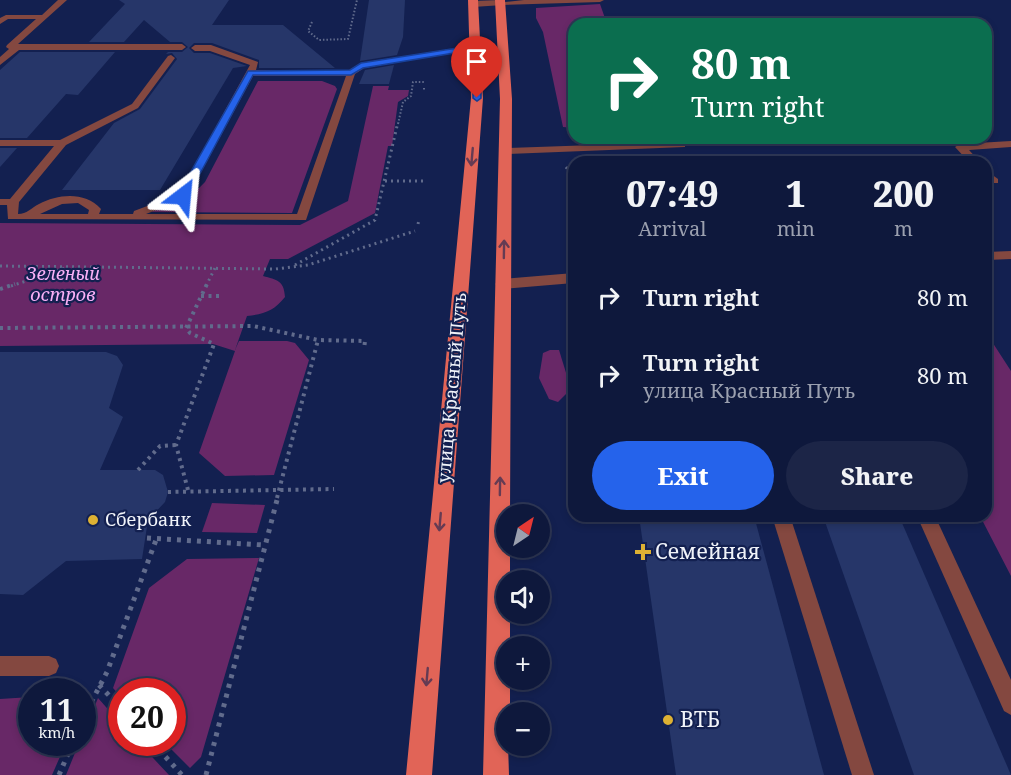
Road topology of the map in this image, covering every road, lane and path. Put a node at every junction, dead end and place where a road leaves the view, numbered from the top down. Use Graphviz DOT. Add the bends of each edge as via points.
graph roads {
  1 [pos="63,0"];
  2 [pos="357,0"];
  3 [pos="600,0"];
  4 [pos="500,1"];
  5 [pos="473,2"];
  6 [pos="44,17"];
  7 [pos="0,22"];
  8 [pos="312,22"];
  9 [pos="0,47"];
  10 [pos="14,47"];
  11 [pos="195,48"];
  12 [pos="477,48"];
  13 [pos="0,62"];
  14 [pos="251,73"];
  15 [pos="351,73"];
  16 [pos="425,82"];
  17 [pos="0,142"];
  18 [pos="62,143"];
  19 [pos="1011,144"];
  20 [pos="681,145"];
  21 [pos="506,151"];
  22 [pos="969,156"];
  23 [pos="385,181"];
  24 [pos="424,181"];
  25 [pos="0,202"];
  26 [pos="13,202"];
  27 [pos="29,217"];
  28 [pos="92,218"];
  29 [pos="120,218"];
  30 [pos="415,231"];
  31 [pos="1011,255"];
  32 [pos="992,256"];
  33 [pos="0,266"];
  34 [pos="294,266"];
  35 [pos="68,267"];
  36 [pos="215,268"];
  37 [pos="568,279"];
  38 [pos="503,284"];
  39 [pos="0,289"];
  40 [pos="201,296"];
  41 [pos="223,296"];
  42 [pos="0,328"];
  43 [pos="186,328"];
  44 [pos="318,340"];
  45 [pos="364,349"];
  46 [pos="176,445"];
  47 [pos="138,470"];
  48 [pos="334,489"];
  49 [pos="188,490"];
  50 [pos="278,490"];
  51 [pos="168,492"];
  52 [pos="783,522"];
  53 [pos="929,522"];
  54 [pos="147,538"];
  55 [pos="156,540"];
  56 [pos="263,545"];
  57 [pos="0,666"];
  58 [pos="49,666"];
  59 [pos="99,686"];
  60 [pos="96,692"];
  61 [pos="108,695"];
  62 [pos="1011,704"];
  63 [pos="67,756"];
  64 [pos="165,756"];
  65 [pos="59,775"];
  66 [pos="182,775"];
  67 [pos="206,775"];
  68 [pos="419,775"];
  69 [pos="496,775"];
  70 [pos="863,775"];
  1 -- 6 [label="lane"];
  2 -- 8 [label="path" via="348,39 313,38 308,31"];
  3 -- 4 [label="lane"];
  4 -- 5 [label="street"];
  4 -- 21 [label="main road"];
  5 -- 12 [label="main road, улица Красный Путь"];
  6 -- 7 [label="lane" via="6,17"];
  6 -- 10 [label="lane"];
  9 -- 10 [label="lane"];
  10 -- 13 [label="lane"];
  10 -- 18 [label="lane" via="177,51 135,106"];
  11 -- 14 [label="lane" via="211,48 255,64"];
  12 -- 15 [label="lane" via="361,66"];
  12 -- 68 [label="main road, улица Красный Путь, one-way" via="477,98"];
  14 -- 15 [label="lane"];
  14 -- 29 [label="lane" via="183,196"];
  15 -- 29 [label="lane" via="302,218"];
  16 -- 23 [label="path" via="413,82 411,96 403,102"];
  17 -- 18 [label="lane"];
  18 -- 26 [label="lane"];
  19 -- 22 [label="lane" via="960,147"];
  20 -- 21 [label="lane"];
  38 -- 21 [label="main road, one-way"];
  23 -- 24 [label="path"];
  23 -- 34 [label="path" via="375,220"];
  25 -- 26 [label="lane"];
  26 -- 27 [label="lane" via="12,217"];
  27 -- 28 [label="lane"];
  27 -- 28 [label="lane" via="50,204 73,200 91,204 95,209"];
  28 -- 29 [label="lane"];
  30 -- 34 [label="path" via="309,266"];
  31 -- 32 [label="street"];
  33 -- 35 [label="path"];
  34 -- 36 [label="path"];
  35 -- 36 [label="path"];
  35 -- 39 [label="path"];
  36 -- 40 [label="path"];
  37 -- 38 [label="street"];
  69 -- 38 [label="main road, one-way"];
  40 -- 41 [label="path"];
  40 -- 43 [label="path"];
  42 -- 43 [label="path"];
  43 -- 44 [label="path" via="253,326"];
  43 -- 46 [label="path" via="214,344"];
  44 -- 45 [label="path" via="365,341"];
  44 -- 50 [label="path"];
  46 -- 47 [label="path" via="160,446"];
  46 -- 49 [label="path"];
  48 -- 50 [label="path"];
  49 -- 50 [label="path"];
  49 -- 51 [label="path"];
  50 -- 56 [label="path"];
  52 -- 70 [label="lane"];
  53 -- 62 [label="lane"];
  54 -- 55 [label="path"];
  55 -- 56 [label="path"];
  55 -- 59 [label="path"];
  56 -- 67 [label="path"];
  57 -- 58 [label="lane"];
  59 -- 60 [label="path"];
  59 -- 61 [label="path"];
  63 -- 65 [label="path"];
  64 -- 66 [label="path"];
}
